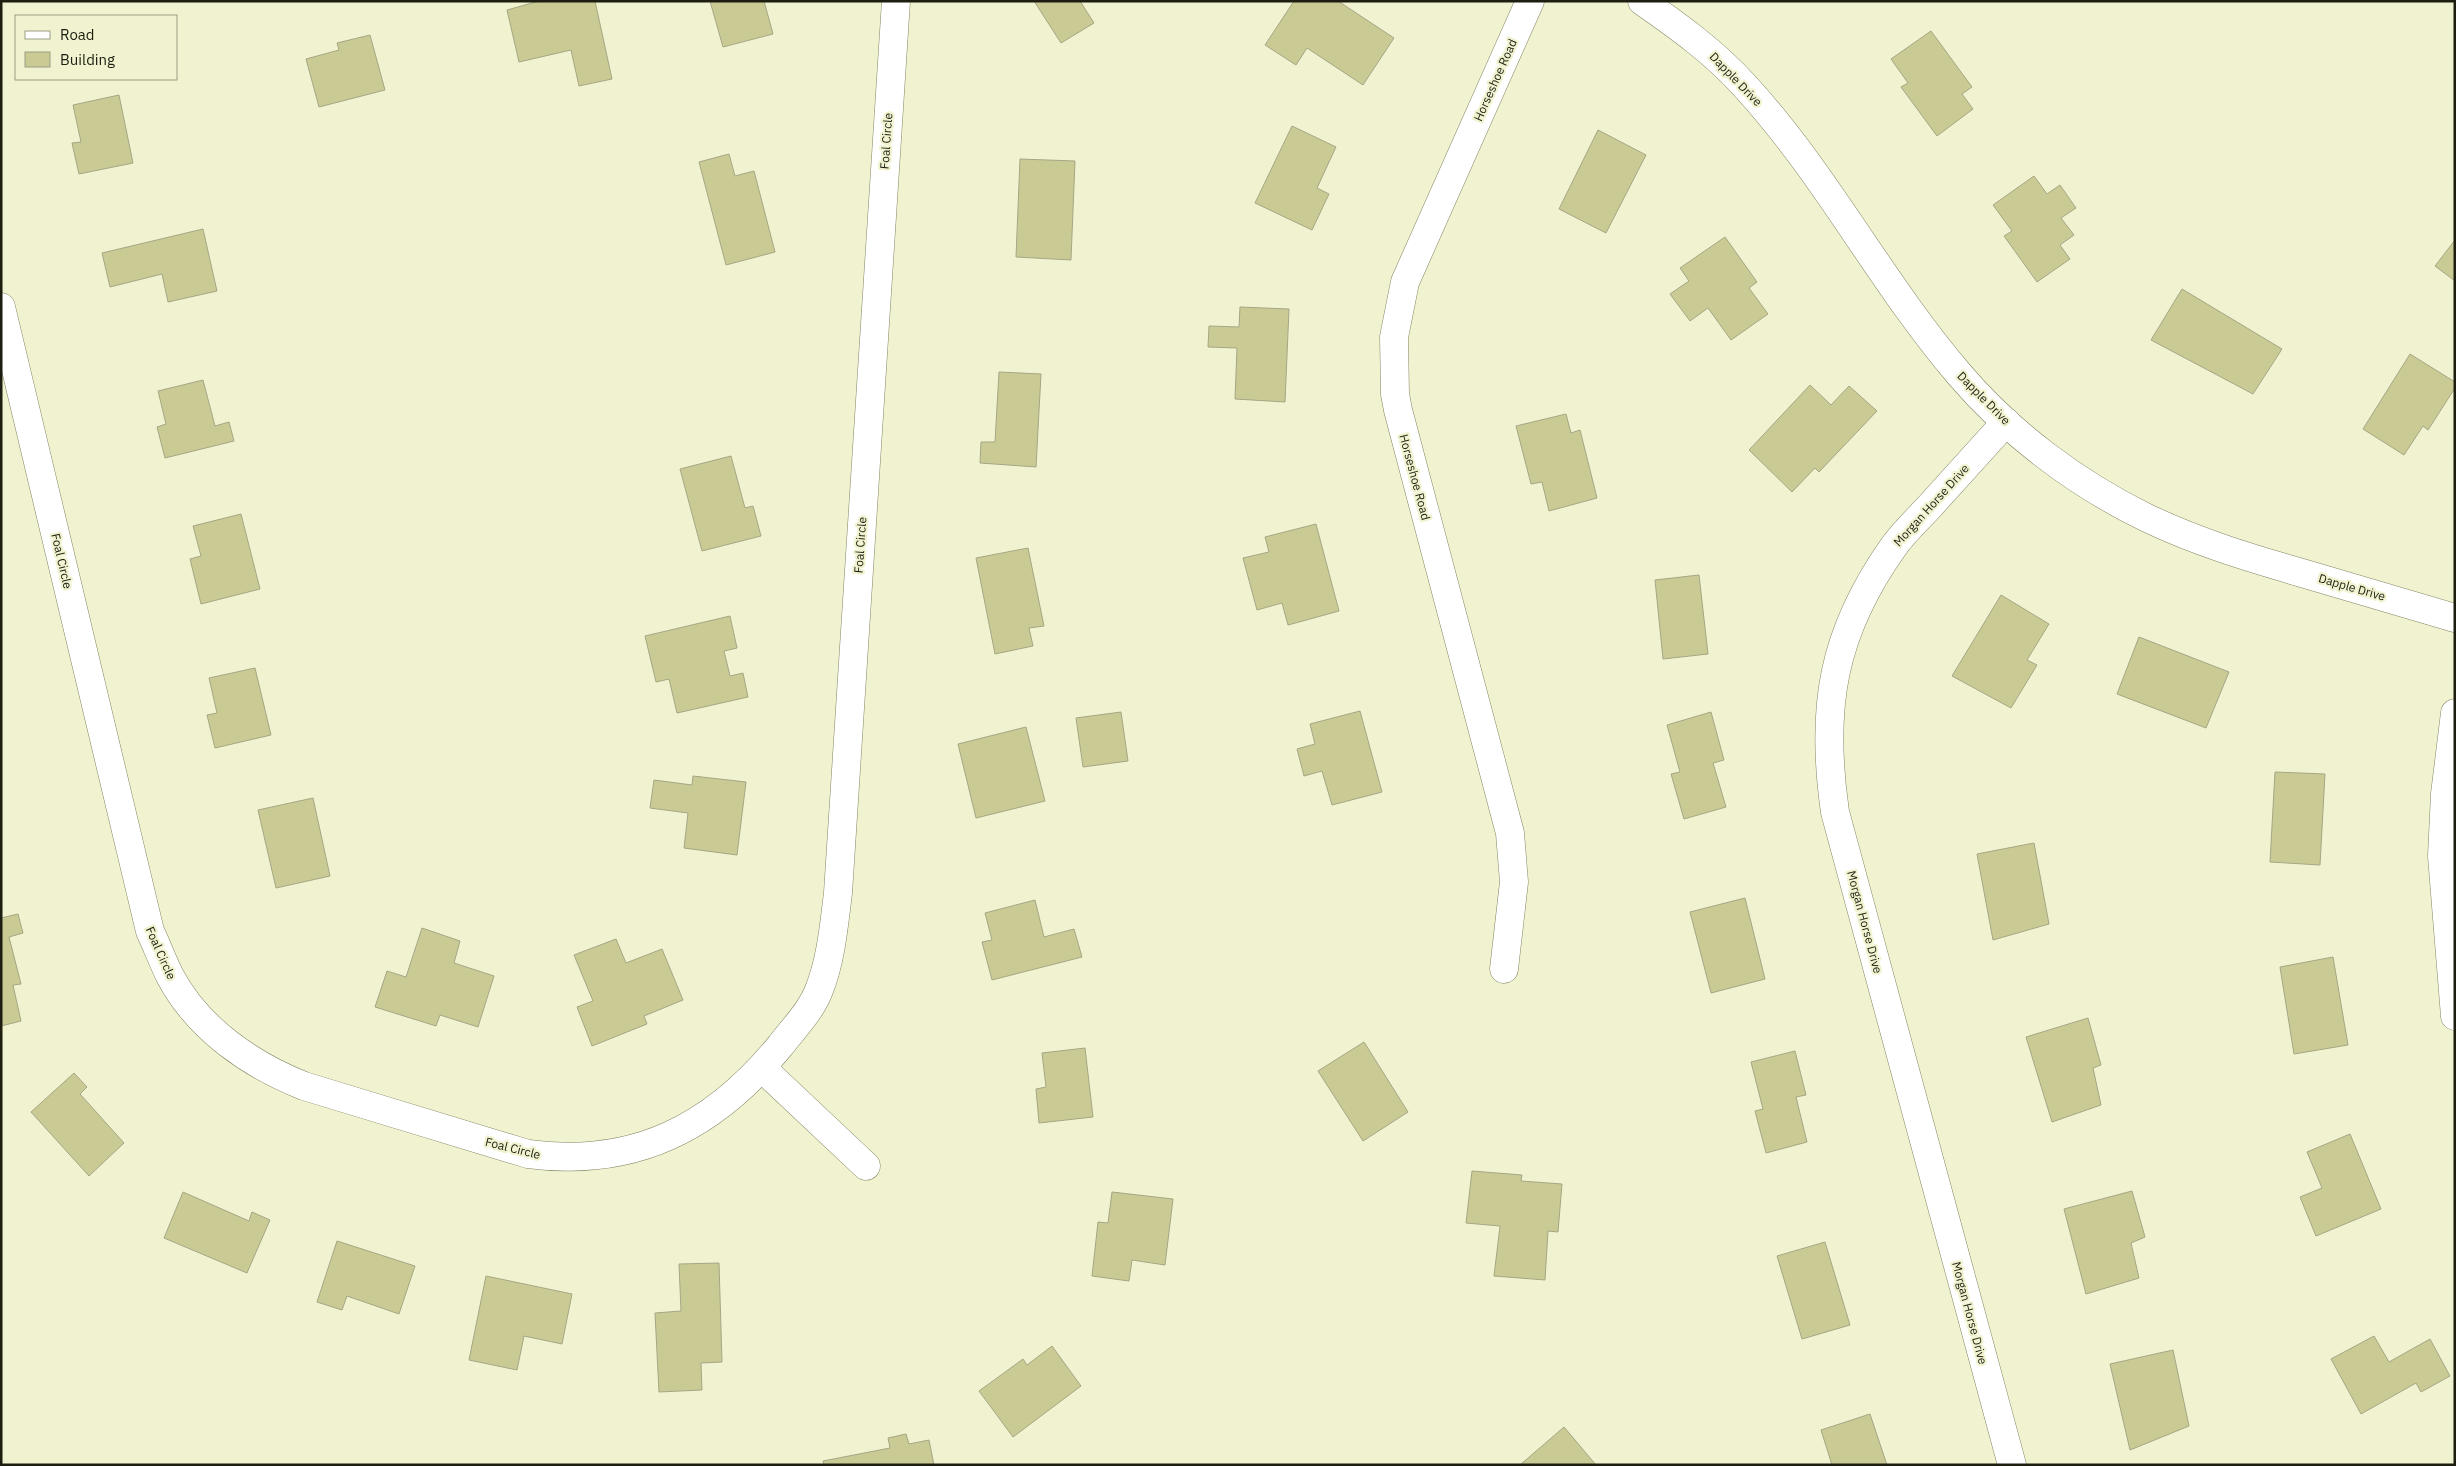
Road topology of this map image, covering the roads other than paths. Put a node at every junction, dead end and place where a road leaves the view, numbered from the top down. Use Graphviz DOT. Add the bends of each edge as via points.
graph roads {
  1 [pos="896,1"];
  2 [pos="1530,1"];
  3 [pos="1642,1"];
  4 [pos="1,307"];
  5 [pos="2006,422"];
  6 [pos="2455,618"];
  7 [pos="2455,713"];
  8 [pos="1504,969"];
  9 [pos="2455,1016"];
  10 [pos="762,1068"];
  11 [pos="866,1166"];
  12 [pos="2012,1465"];
  1 -- 10 [label="street, Foal Circle" via="834,929 819,991 801,1020"];
  2 -- 8 [label="street, Horseshoe Road" via="1405,282 1394,337 1398,410 1510,833 1514,882"];
  3 -- 5 [label="street, Dapple Drive" via="1680,28 1744,84 1796,146 1934,344"];
  4 -- 10 [label="street, Foal Circle" via="150,931 171,978 202,1020 241,1054 270,1073 528,1154 560,1158 608,1155 672,1135 714,1109"];
  5 -- 6 [label="street, Dapple Drive" via="2052,460 2149,519 2229,552"];
  5 -- 12 [label="street, Morgan Horse Drive" via="1895,545 1863,596 1845,636 1834,679 1828,724 1828,768 1835,812"];
  7 -- 9 [label="street" via="2445,794 2442,856"];
  10 -- 11 [label="street"];
}
